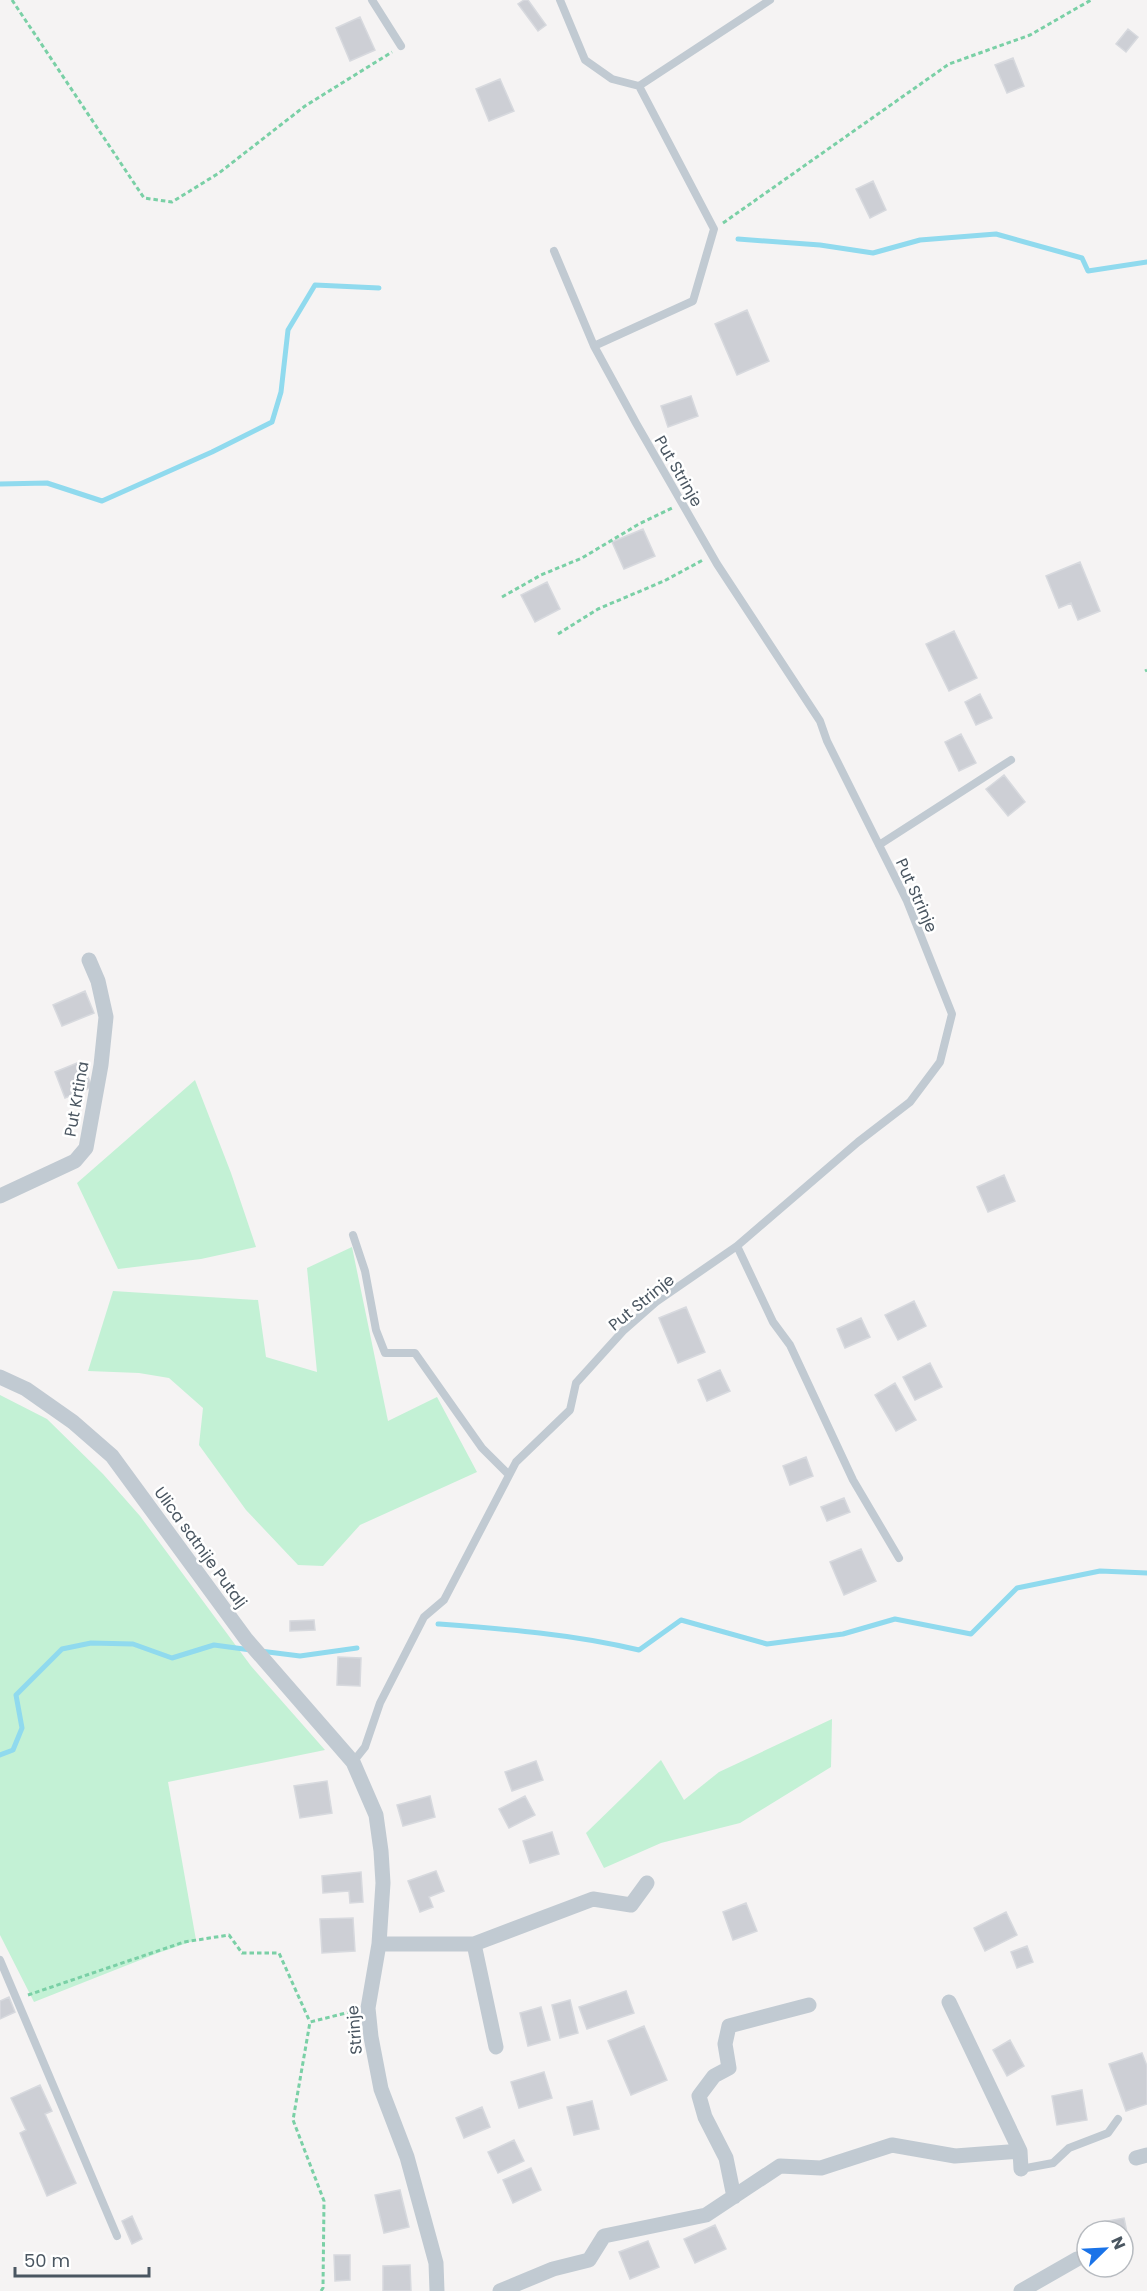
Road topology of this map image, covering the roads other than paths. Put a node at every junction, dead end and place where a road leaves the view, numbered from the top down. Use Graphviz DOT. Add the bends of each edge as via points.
graph roads {
  1 [pos="372,0"];
  2 [pos="560,0"];
  3 [pos="770,0"];
  4 [pos="402,46"];
  5 [pos="639,86"];
  6 [pos="554,251"];
  7 [pos="594,346"];
  8 [pos="1011,760"];
  9 [pos="879,845"];
  10 [pos="89,960"];
  11 [pos="0,1196"];
  12 [pos="353,1235"];
  13 [pos="737,1246"];
  14 [pos="0,1377"];
  15 [pos="509,1475"];
  16 [pos="898,1558"];
  17 [pos="353,1762"];
  18 [pos="647,1883"];
  19 [pos="379,1944"];
  20 [pos="474,1944"];
  21 [pos="0,1960"];
  22 [pos="949,2002"];
  23 [pos="809,2005"];
  24 [pos="496,2047"];
  25 [pos="1118,2119"];
  26 [pos="1020,2151"];
  27 [pos="1021,2169"];
  28 [pos="734,2197"];
  29 [pos="117,2236"];
  30 [pos="1075,2260"];
  31 [pos="436,2291"];
  32 [pos="500,2291"];
  33 [pos="1021,2291"];
  1 -- 4 [label="lane"];
  2 -- 5 [label="lane" via="585,60 612,79"];
  3 -- 5 [label="lane"];
  5 -- 7 [label="lane" via="714,229 693,301"];
  6 -- 7 [label="lane, Put Strinje"];
  7 -- 9 [label="lane, Put Strinje" via="712,555 820,721"];
  8 -- 9 [label="lane"];
  9 -- 13 [label="lane, Put Strinje" via="907,901 952,1014 940,1062 910,1102"];
  10 -- 11 [label="street, Put Krtina" via="106,1017 86,1148 75,1161"];
  12 -- 15 [label="lane" via="365,1271 376,1330 386,1353 415,1353 482,1448"];
  13 -- 15 [label="lane, Put Strinje" via="623,1330 576,1383 570,1410 516,1462"];
  13 -- 16 [label="lane" via="773,1322 790,1345 853,1480"];
  14 -- 17 [label="street, Ulica satnije Putalj" via="26,1389 74,1422 112,1456 246,1639"];
  15 -- 17 [label="lane, Put Strinje" via="444,1600 424,1617 380,1702 365,1747"];
  17 -- 19 [label="street, Strinje" via="376,1815 383,1883"];
  18 -- 20 [label="street" via="631,1905 593,1899"];
  19 -- 20 [label="street"];
  19 -- 31 [label="street, Strinje" via="368,2008 381,2089 406,2157 436,2263"];
  20 -- 24 [label="street"];
  21 -- 29 [label="lane"];
  22 -- 26 [label="street"];
  23 -- 28 [label="street" via="729,2026 725,2044 729,2068 714,2076 699,2096 726,2158"];
  25 -- 27 [label="lane" via="1108,2133 1069,2148 1053,2163"];
  26 -- 27 [label="street"];
  26 -- 28 [label="street" via="955,2156 892,2145 821,2168 780,2166"];
  28 -- 32 [label="street" via="706,2215 604,2236 589,2260 553,2269"];
  30 -- 33 [label="street"];
}
